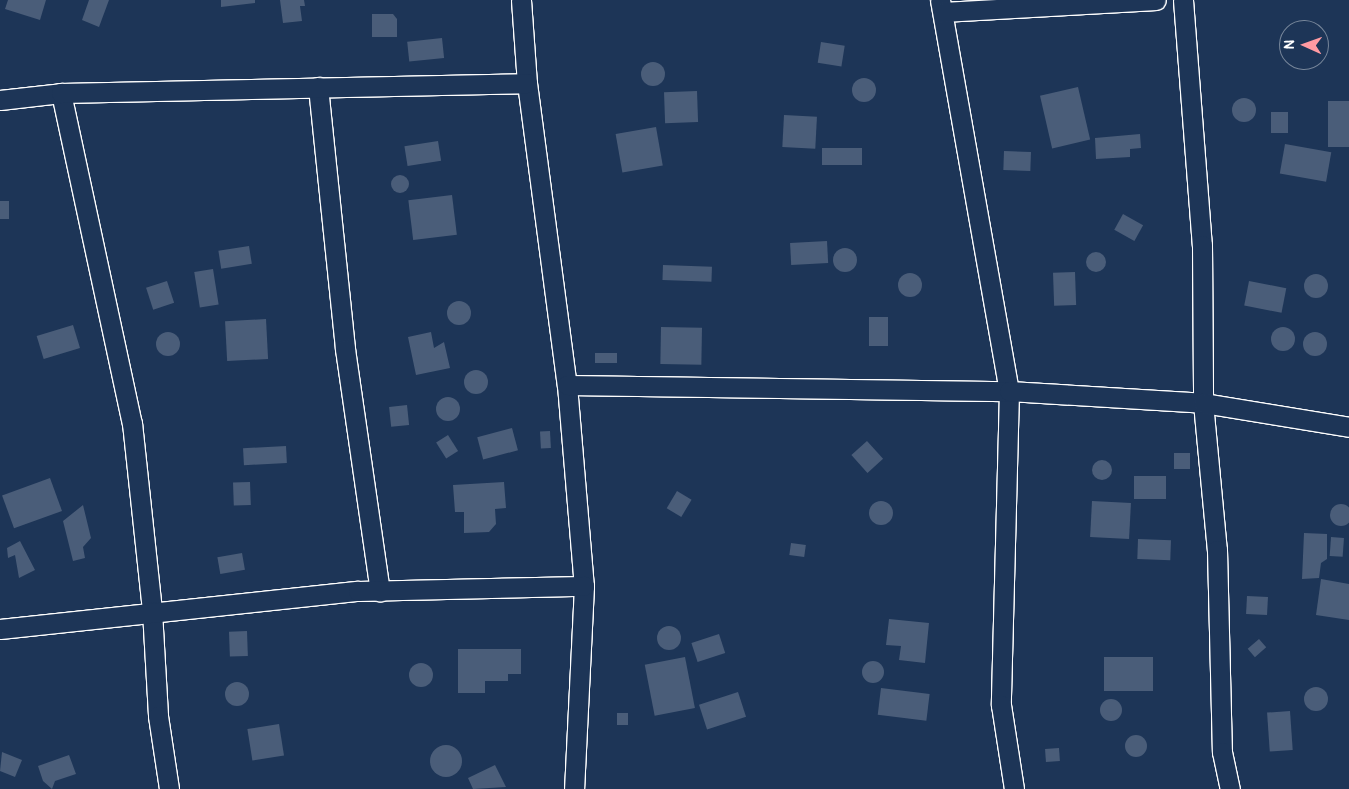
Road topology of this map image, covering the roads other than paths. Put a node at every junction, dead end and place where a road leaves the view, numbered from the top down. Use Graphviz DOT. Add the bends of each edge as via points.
graph roads {
  1 [pos="520,0"];
  2 [pos="1156,0"];
  3 [pos="1183,0"];
  4 [pos="942,6"];
  5 [pos="527,83"];
  6 [pos="318,87"];
  7 [pos="60,92"];
  8 [pos="0,100"];
  9 [pos="567,385"];
  10 [pos="1009,391"];
  11 [pos="1203,403"];
  12 [pos="1349,427"];
  13 [pos="584,586"];
  14 [pos="380,590"];
  15 [pos="152,611"];
  16 [pos="0,629"];
  17 [pos="169,789"];
  18 [pos="574,789"];
  19 [pos="1014,789"];
  20 [pos="1230,789"];
  1 -- 5 [label="street"];
  2 -- 4 [label="street"];
  3 -- 11 [label="street" via="1202,245"];
  4 -- 10 [label="street"];
  5 -- 6 [label="street"];
  5 -- 9 [label="street"];
  6 -- 7 [label="street"];
  6 -- 14 [label="street" via="345,349"];
  7 -- 8 [label="street"];
  7 -- 15 [label="street" via="132,424"];
  9 -- 10 [label="street"];
  9 -- 13 [label="street"];
  10 -- 11 [label="street"];
  10 -- 19 [label="street" via="1001,705"];
  11 -- 12 [label="street"];
  11 -- 20 [label="street" via="1217,550 1222,752"];
  13 -- 14 [label="street"];
  13 -- 18 [label="street"];
  14 -- 15 [label="street"];
  15 -- 16 [label="street"];
  15 -- 17 [label="street" via="158,716"];
}
